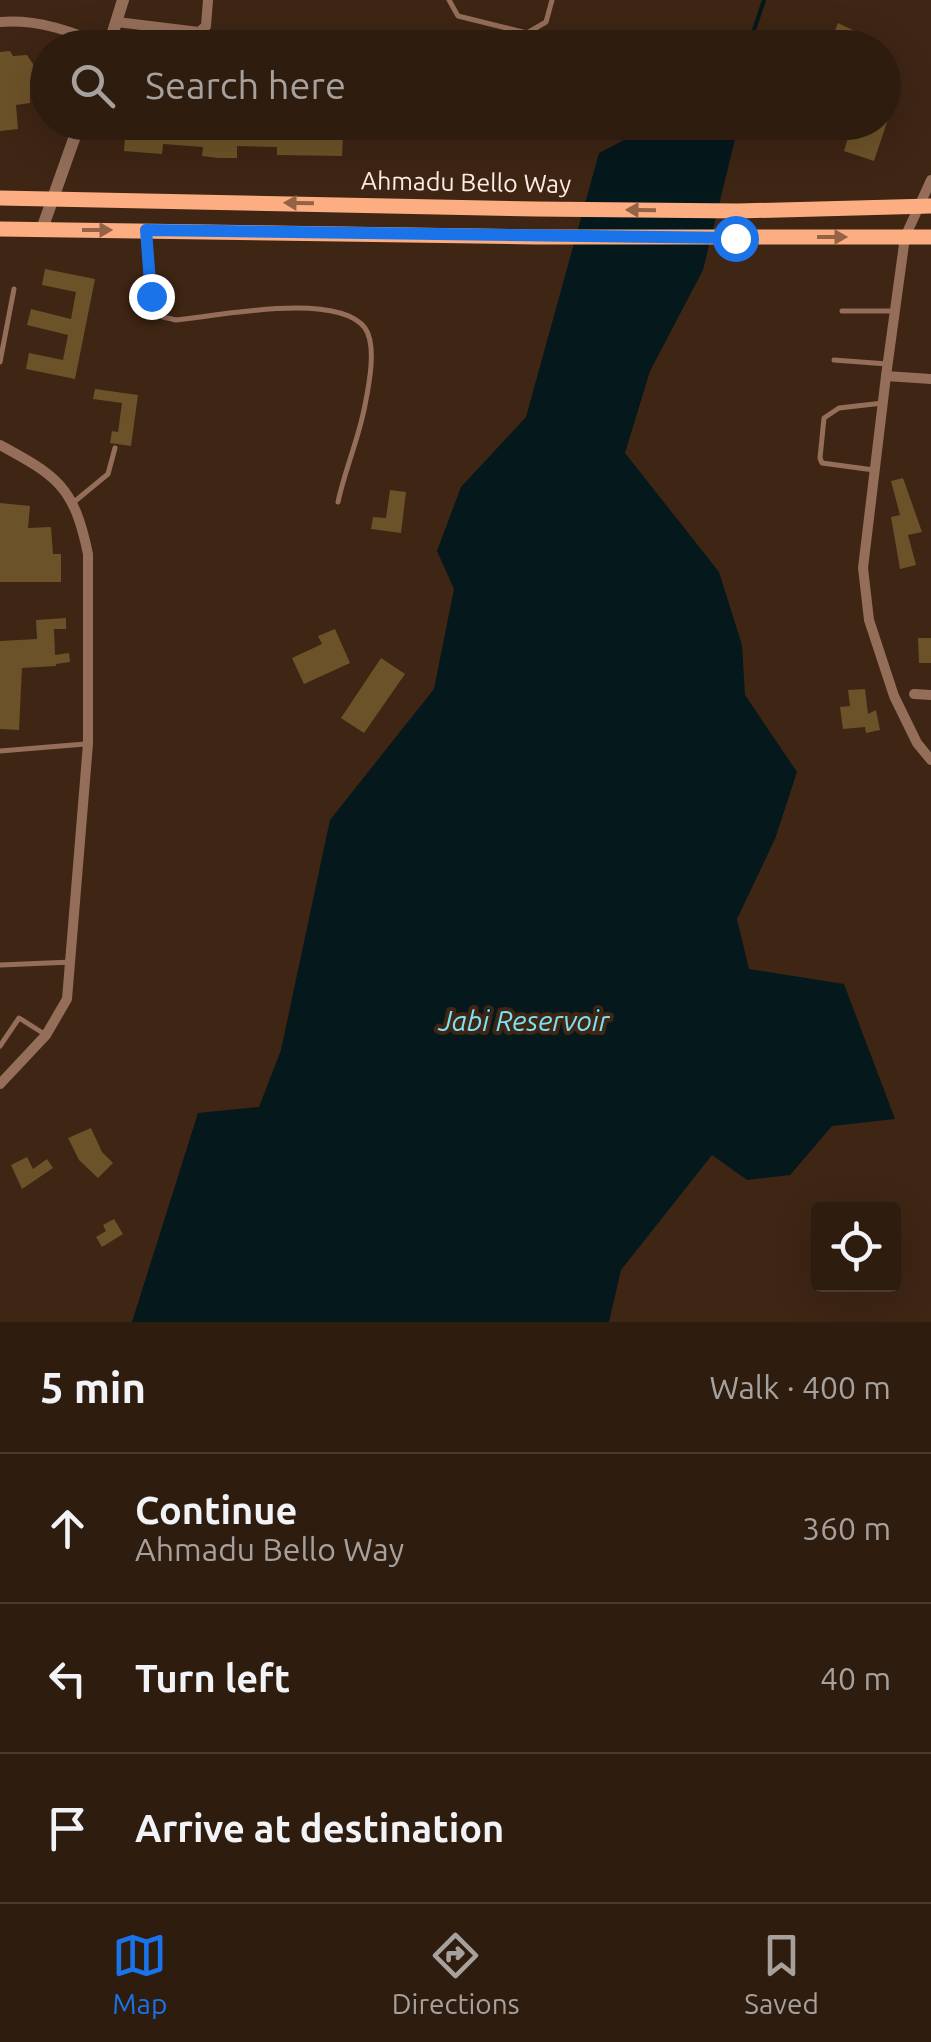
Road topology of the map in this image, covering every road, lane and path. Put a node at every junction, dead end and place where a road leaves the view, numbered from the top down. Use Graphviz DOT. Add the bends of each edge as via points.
graph roads {
  1 [pos="123,0"];
  2 [pos="208,0"];
  3 [pos="449,0"];
  4 [pos="552,0"];
  5 [pos="0,22"];
  6 [pos="116,22"];
  7 [pos="70,30"];
  8 [pos="113,30"];
  9 [pos="182,30"];
  10 [pos="201,30"];
  11 [pos="515,30"];
  12 [pos="532,30"];
  13 [pos="73,140"];
  14 [pos="931,180"];
  15 [pos="52,197"];
  16 [pos="0,198"];
  17 [pos="924,206"];
  18 [pos="0,229"];
  19 [pos="42,229"];
  20 [pos="146,230"];
  21 [pos="931,236"];
  22 [pos="905,237"];
  23 [pos="14,290"];
  24 [pos="894,310"];
  25 [pos="842,312"];
  26 [pos="834,360"];
  27 [pos="0,362"];
  28 [pos="887,370"];
  29 [pos="931,380"];
  30 [pos="882,403"];
  31 [pos="0,445"];
  32 [pos="115,448"];
  33 [pos="874,470"];
  34 [pos="338,502"];
  35 [pos="73,503"];
  36 [pos="914,694"];
  37 [pos="931,695"];
  38 [pos="88,744"];
  39 [pos="0,751"];
  40 [pos="931,760"];
  41 [pos="72,962"];
  42 [pos="0,965"];
  43 [pos="46,1035"];
  44 [pos="0,1046"];
  45 [pos="0,1084"];
  1 -- 6 [label="street"];
  2 -- 10 [label="street"];
  3 -- 11 [label="lane" via="458,16"];
  4 -- 12 [label="lane" via="546,22"];
  5 -- 7 [label="street"];
  6 -- 8 [label="street"];
  6 -- 9 [label="street"];
  13 -- 15 [label="street"];
  14 -- 17 [label="street"];
  15 -- 16 [label="main road, Ahmadu Bello Way"];
  17 -- 15 [label="main road, Ahmadu Bello Way, one-way" via="536,210"];
  15 -- 19 [label="street"];
  17 -- 22 [label="street"];
  18 -- 19 [label="main road"];
  19 -- 20 [label="main road, one-way"];
  20 -- 22 [label="main road, one-way"];
  20 -- 34 [label="lane" via="151,296 162,317 320,307 366,329 366,404"];
  21 -- 22 [label="main road"];
  22 -- 24 [label="street"];
  23 -- 27 [label="lane"];
  24 -- 25 [label="lane"];
  24 -- 28 [label="street"];
  26 -- 28 [label="lane"];
  28 -- 29 [label="street"];
  28 -- 30 [label="street"];
  30 -- 33 [label="street"];
  30 -- 33 [label="lane" via="839,408 822,428 822,463"];
  31 -- 35 [label="street" via="49,472"];
  32 -- 35 [label="lane" via="108,474"];
  33 -- 40 [label="street" via="862,568 868,620 894,696"];
  35 -- 38 [label="street" via="88,554"];
  36 -- 37 [label="street"];
  38 -- 39 [label="lane"];
  38 -- 41 [label="street"];
  41 -- 42 [label="lane"];
  41 -- 43 [label="street" via="67,999"];
  43 -- 44 [label="lane" via="18,1018"];
  43 -- 45 [label="street"];
}
